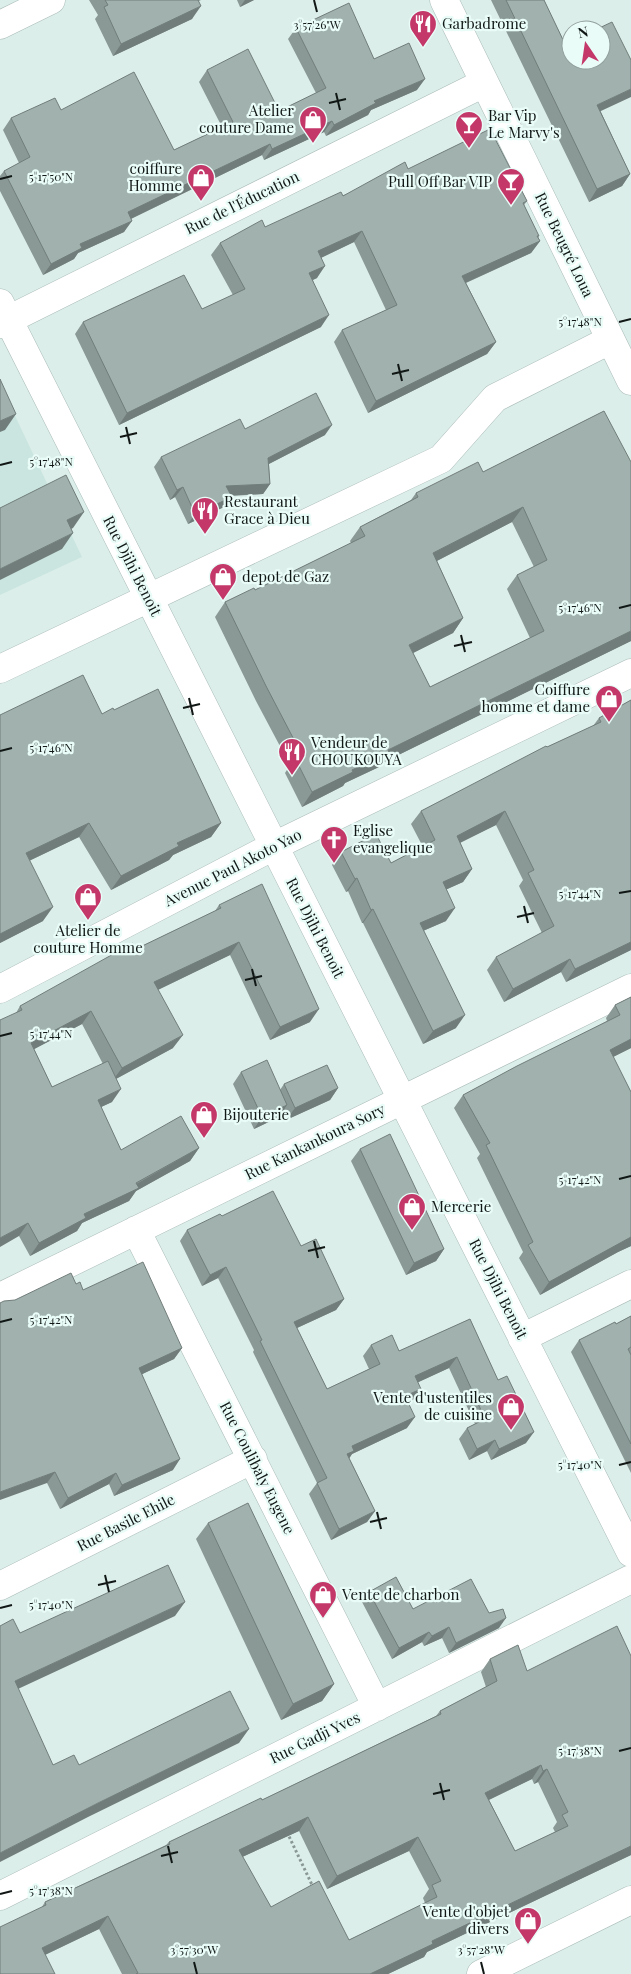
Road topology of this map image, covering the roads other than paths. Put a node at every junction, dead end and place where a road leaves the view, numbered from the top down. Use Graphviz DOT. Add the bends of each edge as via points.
graph roads {
  1 [pos="51,0"];
  2 [pos="444,0"];
  3 [pos="0,25"];
  4 [pos="484,83"];
  5 [pos="3,315"];
  6 [pos="610,340"];
  7 [pos="631,381"];
  8 [pos="148,598"];
  9 [pos="0,669"];
  10 [pos="631,673"];
  11 [pos="274,846"];
  12 [pos="631,988"];
  13 [pos="0,989"];
  14 [pos="402,1100"];
  15 [pos="136,1230"];
  16 [pos="631,1284"];
  17 [pos="0,1297"];
  18 [pos="522,1338"];
  19 [pos="253,1459"];
  20 [pos="631,1553"];
  21 [pos="631,1580"];
  22 [pos="0,1586"];
  23 [pos="378,1707"];
  24 [pos="0,1896"];
  25 [pos="631,1900"];
  26 [pos="481,1974"];
  1 -- 3 [label="street"];
  2 -- 4 [label="street, Rue Beugré Loua"];
  4 -- 5 [label="street, Rue de l'Éducation"];
  4 -- 6 [label="street, Rue Beugré Loua"];
  5 -- 8 [label="street, Rue Djihi Benoit"];
  6 -- 7 [label="street, Rue Beugré Loua"];
  6 -- 8 [label="street" via="495,398 441,459"];
  8 -- 9 [label="street"];
  8 -- 11 [label="street, Rue Djihi Benoit"];
  10 -- 11 [label="street, Avenue Paul Akoto Yao"];
  11 -- 13 [label="street, Avenue Paul Akoto Yao"];
  11 -- 14 [label="street, Rue Djihi Benoit"];
  12 -- 14 [label="street, Rue Kankankoura Sory"];
  14 -- 15 [label="street, Rue Kankankoura Sory"];
  14 -- 18 [label="street, Rue Djihi Benoit"];
  15 -- 17 [label="street, Rue Kankankoura Sory"];
  15 -- 19 [label="street, Rue Coulibaly Eugene"];
  16 -- 18 [label="street"];
  18 -- 20 [label="street, Rue Djihi Benoit"];
  19 -- 22 [label="street, Rue Basile Ehile"];
  19 -- 23 [label="street, Rue Coulibaly Eugene"];
  21 -- 23 [label="street, Rue Gadji Yves"];
  23 -- 24 [label="street, Rue Gadji Yves"];
  25 -- 26 [label="street"];
}
